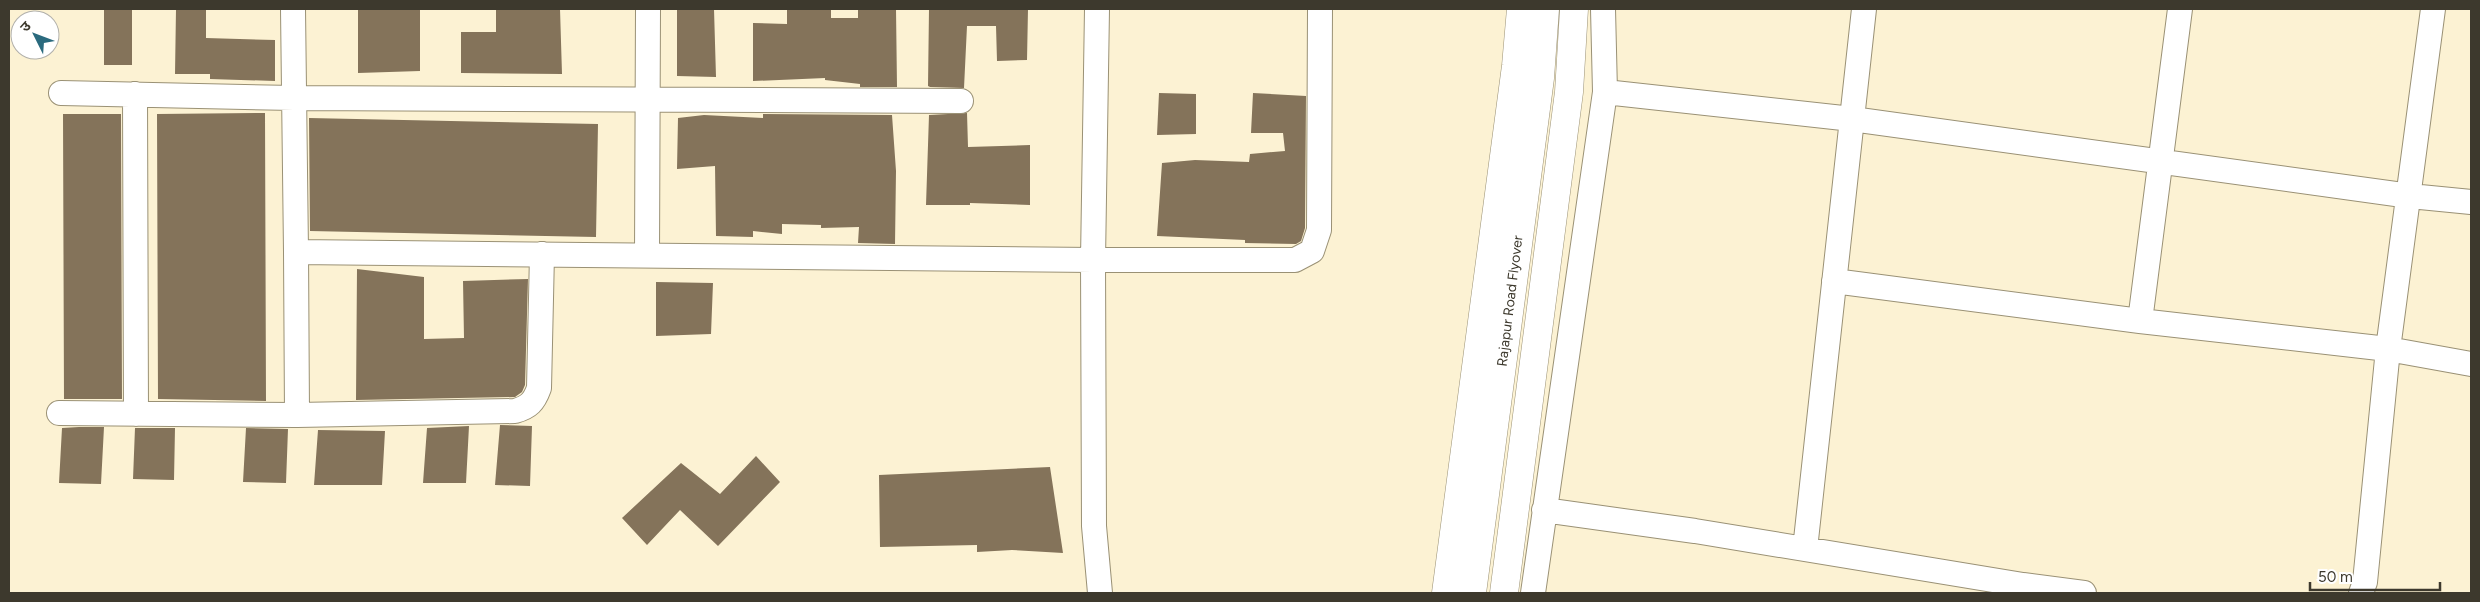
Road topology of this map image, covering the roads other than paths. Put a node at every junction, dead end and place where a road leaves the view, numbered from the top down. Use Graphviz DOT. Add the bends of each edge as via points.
graph roads {
  1 [pos="293,9"];
  2 [pos="648,9"];
  3 [pos="1097,9"];
  4 [pos="1320,9"];
  5 [pos="1521,9"];
  6 [pos="1545,9"];
  7 [pos="1574,9"];
  8 [pos="1603,9"];
  9 [pos="1864,9"];
  10 [pos="2180,9"];
  11 [pos="2433,9"];
  12 [pos="1605,92"];
  13 [pos="61,93"];
  14 [pos="135,94"];
  15 [pos="294,98"];
  16 [pos="648,100"];
  17 [pos="961,101"];
  18 [pos="1852,119"];
  19 [pos="2161,162"];
  20 [pos="2410,196"];
  21 [pos="2471,202"];
  22 [pos="296,252"];
  23 [pos="542,254"];
  24 [pos="647,255"];
  25 [pos="1093,260"];
  26 [pos="1834,280"];
  27 [pos="2140,321"];
  28 [pos="2388,349"];
  29 [pos="2471,364"];
  30 [pos="59,413"];
  31 [pos="136,414"];
  32 [pos="297,415"];
  33 [pos="1544,510"];
  34 [pos="1805,549"];
  35 [pos="1100,593"];
  36 [pos="1446,593"];
  37 [pos="1472,593"];
  38 [pos="1504,593"];
  39 [pos="1533,593"];
  40 [pos="2084,593"];
  41 [pos="2361,593"];
  1 -- 15 [label="street"];
  2 -- 16 [label="street"];
  3 -- 25 [label="street"];
  4 -- 25 [label="street" via="1319,230 1312,251 1295,260"];
  5 -- 36 [label="main road"];
  6 -- 37 [label="main road, Rajapur Road Flyover" via="1540,78"];
  7 -- 38 [label="main road" via="1568,92"];
  8 -- 12 [label="street"];
  9 -- 18 [label="street"];
  10 -- 19 [label="street"];
  11 -- 20 [label="street"];
  12 -- 18 [label="street"];
  12 -- 33 [label="street"];
  13 -- 14 [label="street"];
  14 -- 15 [label="street"];
  14 -- 31 [label="street"];
  15 -- 16 [label="street"];
  15 -- 22 [label="street"];
  16 -- 17 [label="street"];
  16 -- 24 [label="street"];
  18 -- 19 [label="street"];
  18 -- 26 [label="street"];
  19 -- 20 [label="street"];
  19 -- 27 [label="street"];
  20 -- 21 [label="street"];
  20 -- 28 [label="street"];
  22 -- 23 [label="street"];
  22 -- 32 [label="street"];
  23 -- 24 [label="street"];
  23 -- 32 [label="street" via="539,388 535,400 525,408"];
  24 -- 25 [label="street"];
  25 -- 35 [label="street" via="1094,526"];
  26 -- 27 [label="street"];
  26 -- 34 [label="street"];
  27 -- 28 [label="street"];
  28 -- 29 [label="street"];
  28 -- 41 [label="street" via="2366,572"];
  30 -- 31 [label="street"];
  31 -- 32 [label="street"];
  33 -- 34 [label="street"];
  33 -- 39 [label="street"];
  34 -- 40 [label="street"];
}
